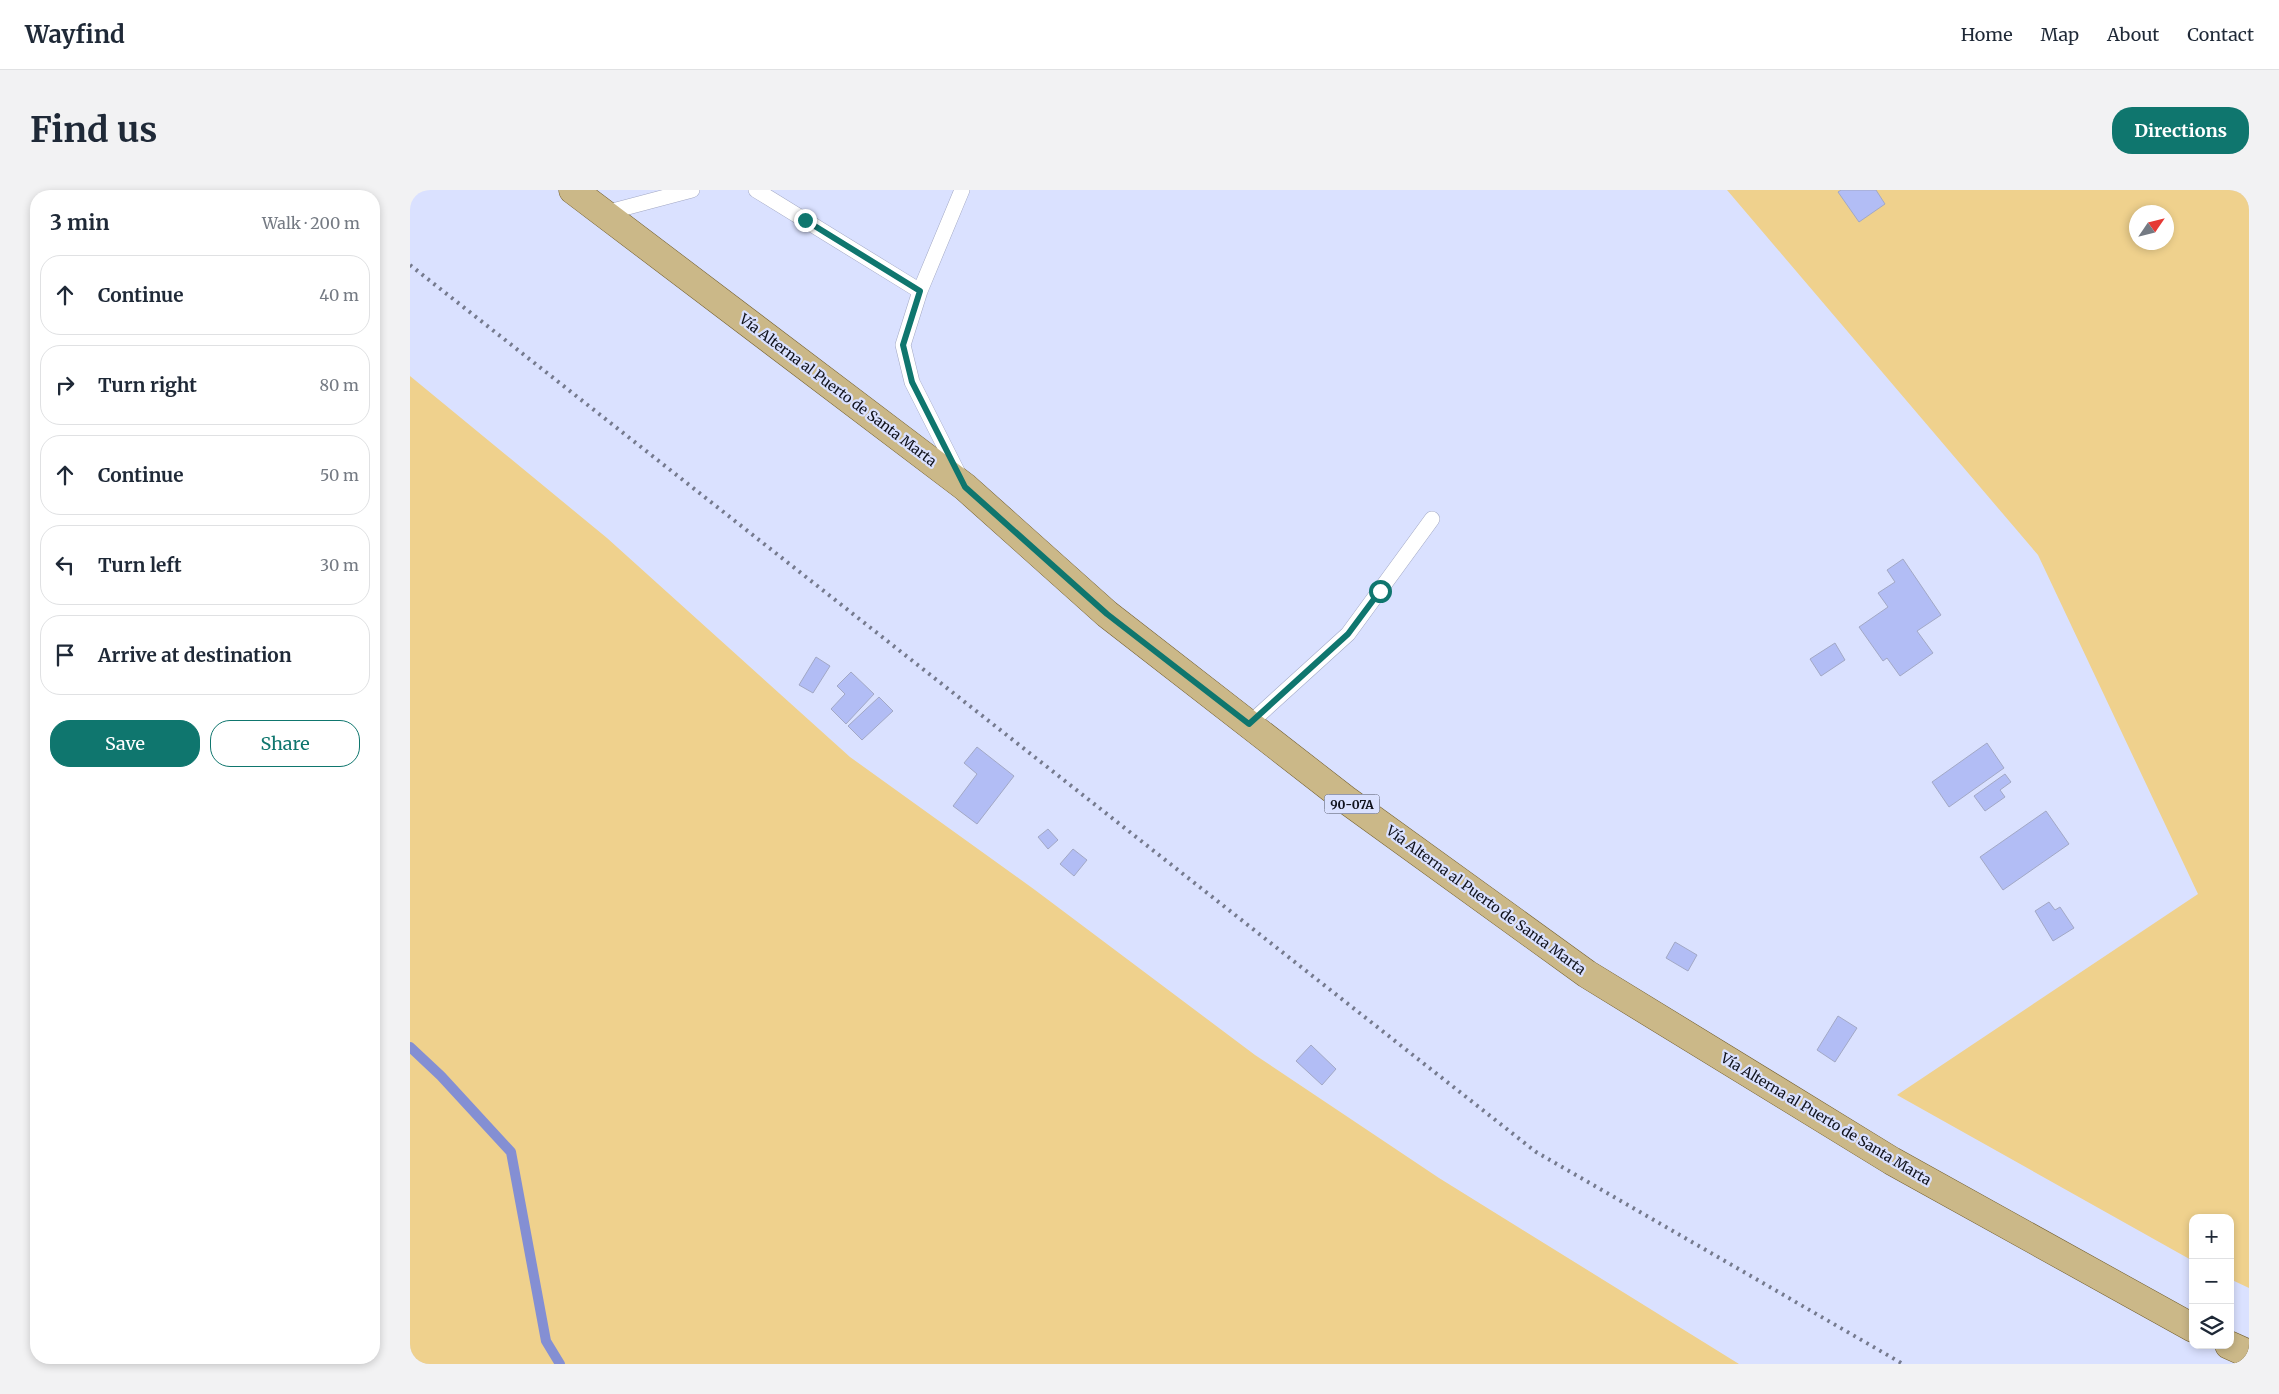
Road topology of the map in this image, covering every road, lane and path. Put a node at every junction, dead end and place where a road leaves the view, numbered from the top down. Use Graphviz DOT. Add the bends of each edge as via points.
graph roads {
  1 [pos="573,190"];
  2 [pos="692,190"];
  3 [pos="756,190"];
  4 [pos="962,190"];
  5 [pos="605,213"];
  6 [pos="920,291"];
  7 [pos="965,487"];
  8 [pos="1432,519"];
  9 [pos="1249,724"];
  10 [pos="2189,1326"];
  11 [pos="2234,1347"];
  12 [pos="2249,1354"];
  1 -- 5 [label="main road, Vía Alterna al Puerto de Santa Marta / 90-07A"];
  2 -- 5 [label="lane"];
  3 -- 6 [label="lane"];
  4 -- 6 [label="lane"];
  5 -- 7 [label="main road, Vía Alterna al Puerto de Santa Marta / 90-07A"];
  6 -- 7 [label="lane" via="903,345 912,382"];
  7 -- 9 [label="main road, Vía Alterna al Puerto de Santa Marta / 90-07A" via="1107,614"];
  8 -- 9 [label="lane" via="1348,634"];
  9 -- 10 [label="main road, Vía Alterna al Puerto de Santa Marta / 90-07A" via="1344,799 1587,974 1892,1161"];
  11 -- 12 [label="main road"];
}
